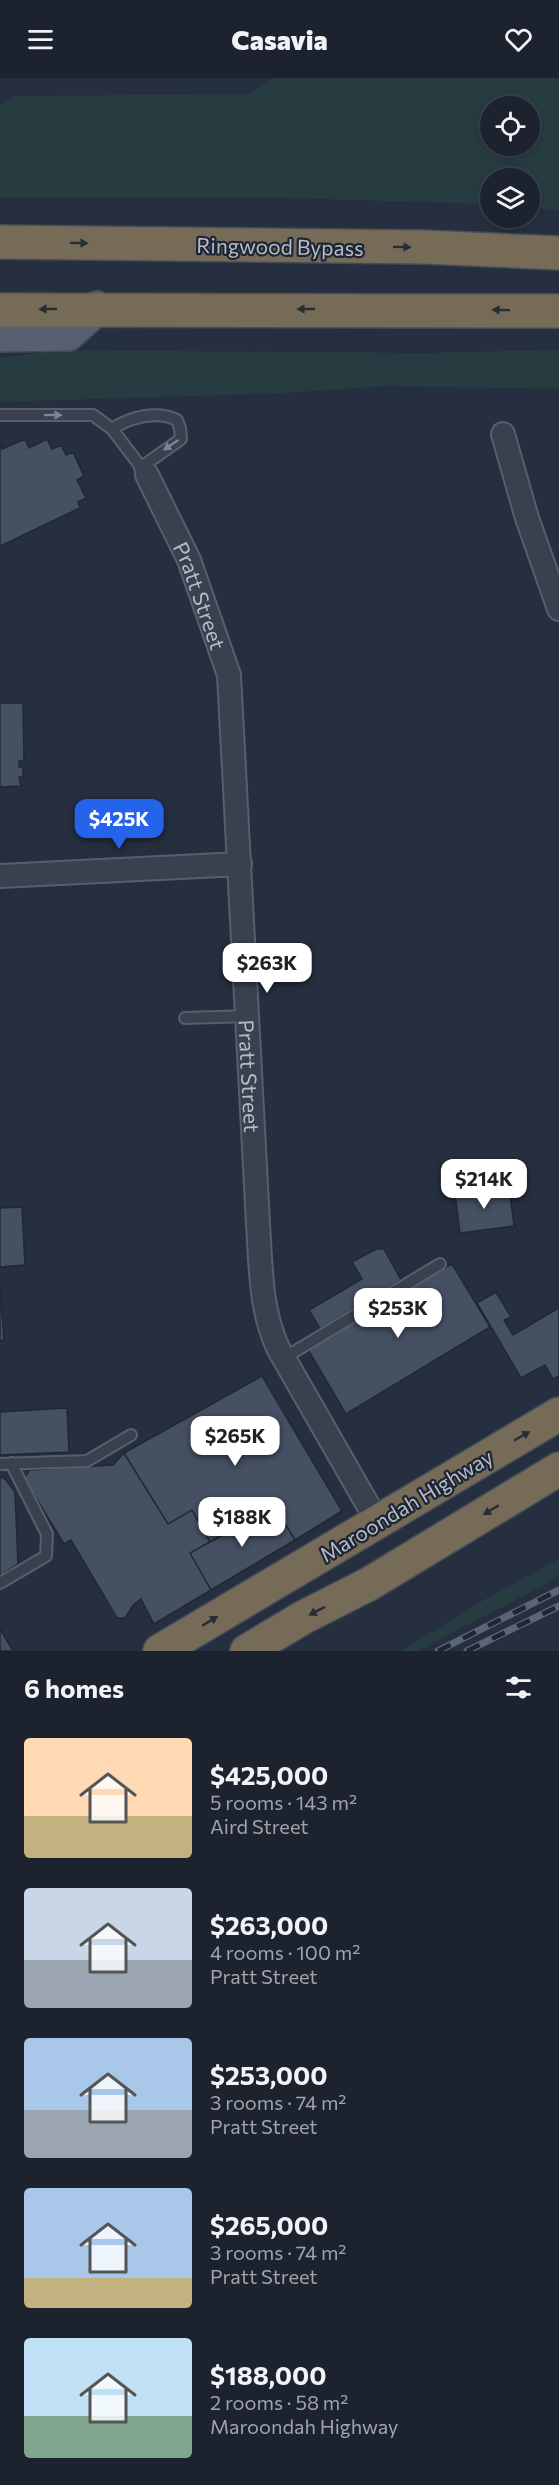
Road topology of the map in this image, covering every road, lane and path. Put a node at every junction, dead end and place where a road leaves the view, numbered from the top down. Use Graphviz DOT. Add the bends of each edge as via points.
graph roads {
  1 [pos="0,242"];
  2 [pos="559,253"];
  3 [pos="97,308"];
  4 [pos="0,310"];
  5 [pos="559,311"];
  6 [pos="0,335"];
  7 [pos="0,415"];
  8 [pos="108,426"];
  9 [pos="503,434"];
  10 [pos="144,472"];
  11 [pos="559,609"];
  12 [pos="240,864"];
  13 [pos="0,876"];
  14 [pos="248,1016"];
  15 [pos="185,1018"];
  16 [pos="440,1264"];
  17 [pos="284,1358"];
  18 [pos="559,1414"];
  19 [pos="131,1435"];
  20 [pos="6,1463"];
  21 [pos="559,1469"];
  22 [pos="377,1521"];
  23 [pos="0,1583"];
  24 [pos="160,1651"];
  25 [pos="248,1651"];
  1 -- 2 [label="highway, Ringwood Bypass, one-way" via="423,247"];
  3 -- 4 [label="highway, one-way"];
  5 -- 3 [label="highway, one-way"];
  3 -- 6 [label="main road" via="68,334"];
  7 -- 8 [label="lane, one-way" via="93,415"];
  8 -- 10 [label="lane"];
  8 -- 10 [label="lane, one-way" via="166,415 177,420 181,439"];
  9 -- 11 [label="street"];
  10 -- 12 [label="street, Pratt Street" via="189,560 229,675"];
  12 -- 13 [label="street"];
  12 -- 14 [label="street, Pratt Street"];
  14 -- 15 [label="lane"];
  14 -- 17 [label="street, Pratt Street" via="264,1303 269,1330"];
  16 -- 17 [label="lane"];
  17 -- 22 [label="street, Pratt Street"];
  22 -- 18 [label="highway, Maroondah Highway, one-way"];
  19 -- 20 [label="lane" via="87,1461"];
  20 -- 23 [label="lane" via="47,1534 46,1556"];
  21 -- 25 [label="highway, one-way" via="369,1584"];
  24 -- 22 [label="highway, Maroondah Highway, one-way"];
}
